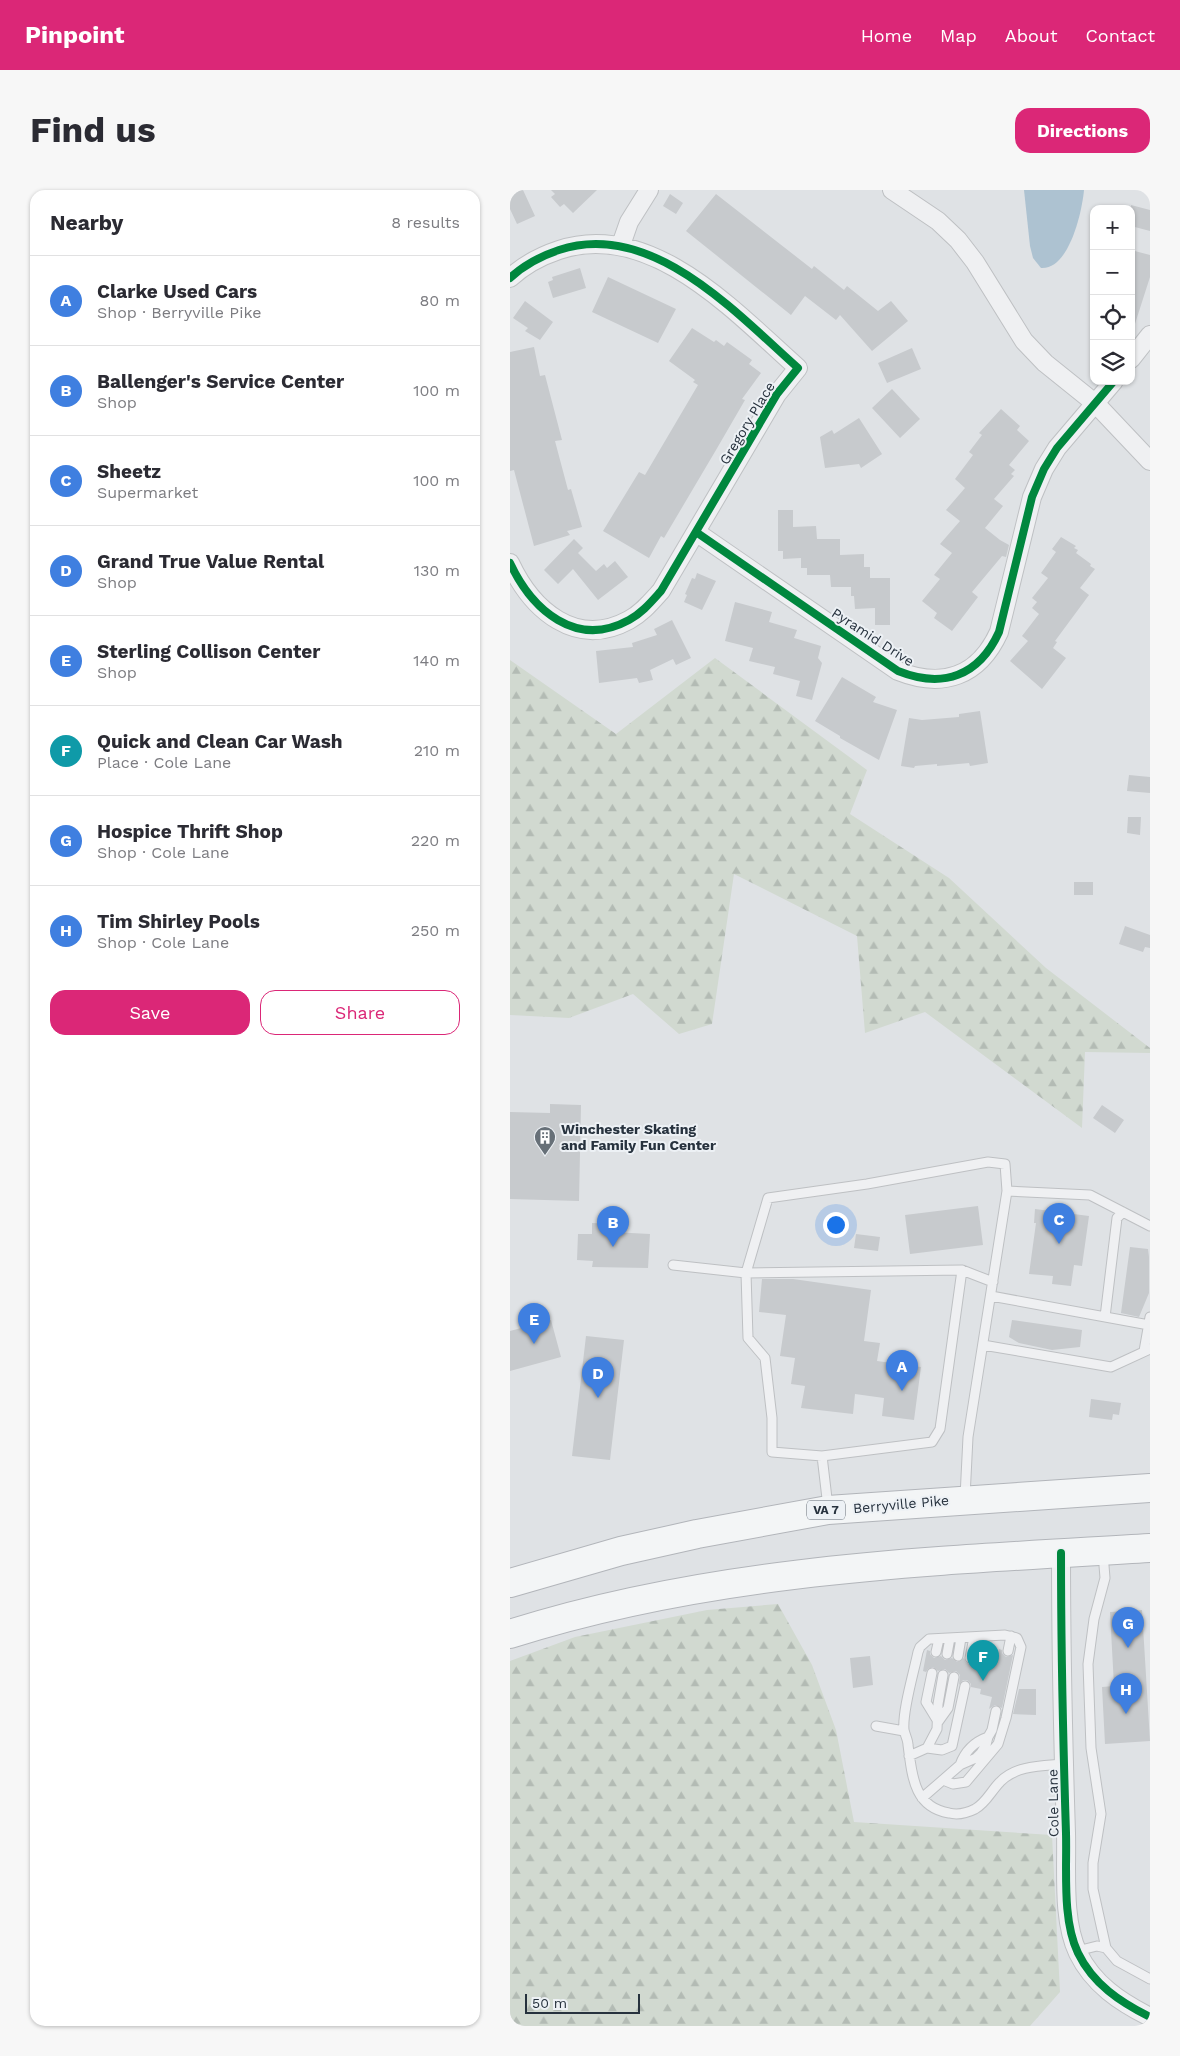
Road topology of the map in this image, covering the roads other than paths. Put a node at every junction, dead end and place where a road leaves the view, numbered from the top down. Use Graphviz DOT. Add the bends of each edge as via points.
graph roads {
  1 [pos="649,190"];
  2 [pos="892,190"];
  3 [pos="621,245"];
  4 [pos="510,278"];
  5 [pos="1150,335"];
  6 [pos="1135,354"];
  7 [pos="1111,385"];
  8 [pos="1096,404"];
  9 [pos="1150,461"];
  10 [pos="696,532"];
  11 [pos="510,562"];
  12 [pos="1008,1191"];
  13 [pos="1123,1212"];
  14 [pos="1150,1226"];
  15 [pos="673,1265"];
  16 [pos="962,1270"];
  17 [pos="746,1273"];
  18 [pos="993,1282"];
  19 [pos="991,1296"];
  20 [pos="1105,1317"];
  21 [pos="1149,1321"];
  22 [pos="983,1345"];
  23 [pos="1148,1352"];
  24 [pos="822,1456"];
  25 [pos="1150,1488"];
  26 [pos="964,1499"];
  27 [pos="828,1510"];
  28 [pos="1150,1548"];
  29 [pos="1103,1551"];
  30 [pos="1061,1553"];
  31 [pos="510,1584"];
  32 [pos="510,1634"];
  33 [pos="1011,1636"];
  34 [pos="974,1637"];
  35 [pos="950,1638"];
  36 [pos="961,1638"];
  37 [pos="939,1639"];
  38 [pos="1008,1651"];
  39 [pos="936,1652"];
  40 [pos="947,1654"];
  41 [pos="958,1656"];
  42 [pos="970,1658"];
  43 [pos="932,1673"];
  44 [pos="943,1675"];
  45 [pos="954,1677"];
  46 [pos="964,1686"];
  47 [pos="996,1711"];
  48 [pos="938,1723"];
  49 [pos="876,1726"];
  50 [pos="904,1731"];
  51 [pos="927,1748"];
  52 [pos="909,1756"];
  53 [pos="1064,1764"];
  54 [pos="943,1780"];
  55 [pos="922,1798"];
  56 [pos="1106,1948"];
  57 [pos="1077,1951"];
  58 [pos="1150,1979"];
  59 [pos="1150,2016"];
  1 -- 3 [label="street" via="629,222"];
  2 -- 8 [label="street" via="938,221 958,240 1024,341 1045,363"];
  3 -- 4 [label="street, Gregory Place" via="567,247 540,258"];
  3 -- 10 [label="street, Gregory Place" via="664,261 703,287 798,368 777,394"];
  5 -- 6 [label="street"];
  7 -- 8 [label="street, Pyramid Drive"];
  8 -- 9 [label="street"];
  8 -- 10 [label="street, Pyramid Drive" via="1057,448 1044,469 1032,497 999,632 992,646 982,660 945,679 925,680 898,671"];
  10 -- 11 [label="street, Gregory Place" via="661,591 645,609 630,620 599,629 566,624 551,617 523,586"];
  12 -- 13 [label="lane" via="1090,1195"];
  12 -- 17 [label="lane" via="1006,1164 988,1162 768,1198"];
  12 -- 18 [label="lane"];
  13 -- 14 [label="lane"];
  13 -- 20 [label="lane" via="1117,1218"];
  15 -- 17 [label="lane"];
  16 -- 17 [label="lane"];
  16 -- 18 [label="lane"];
  16 -- 24 [label="lane" via="940,1429 932,1442"];
  17 -- 24 [label="lane" via="748,1338 765,1358 772,1418 772,1452"];
  18 -- 19 [label="lane"];
  19 -- 20 [label="lane"];
  19 -- 22 [label="lane"];
  20 -- 21 [label="lane"];
  21 -- 23 [label="lane"];
  22 -- 23 [label="lane" via="1111,1367"];
  22 -- 26 [label="lane" via="968,1437"];
  24 -- 27 [label="lane"];
  25 -- 26 [label="highway, Berryville Pike / VA 7"];
  26 -- 27 [label="highway, Berryville Pike / VA 7"];
  27 -- 31 [label="highway, Berryville Pike / VA 7" via="629,1549"];
  28 -- 29 [label="highway"];
  29 -- 30 [label="highway"];
  29 -- 56 [label="lane" via="1105,1578 1094,1619 1088,1664 1091,1748 1102,1814 1093,1864 1094,1889"];
  30 -- 32 [label="highway" via="759,1578 619,1603"];
  30 -- 53 [label="street, Cole Lane"];
  33 -- 34 [label="lane"];
  33 -- 38 [label="lane"];
  33 -- 54 [label="lane" via="1020,1642 1021,1655 998,1744 966,1782 953,1784"];
  34 -- 36 [label="lane"];
  34 -- 42 [label="lane"];
  35 -- 36 [label="lane"];
  35 -- 37 [label="lane"];
  35 -- 40 [label="lane"];
  36 -- 41 [label="lane"];
  37 -- 39 [label="lane"];
  37 -- 50 [label="lane" via="929,1639 918,1652"];
  43 -- 48 [label="lane" via="926,1702"];
  44 -- 48 [label="lane"];
  45 -- 48 [label="lane" via="948,1708"];
  46 -- 51 [label="lane" via="952,1746 942,1750"];
  47 -- 54 [label="lane" via="988,1737 974,1744 960,1765"];
  48 -- 51 [label="lane"];
  49 -- 50 [label="lane"];
  50 -- 52 [label="lane"];
  51 -- 52 [label="lane"];
  52 -- 55 [label="lane"];
  53 -- 55 [label="lane" via="1007,1775 984,1802 965,1813 939,1812"];
  53 -- 57 [label="street, Cole Lane" via="1068,1912"];
  54 -- 55 [label="lane"];
  56 -- 57 [label="lane" via="1098,1946"];
  56 -- 58 [label="lane" via="1117,1961"];
  57 -- 59 [label="street, Cole Lane" via="1097,1982 1122,2002"];
}
